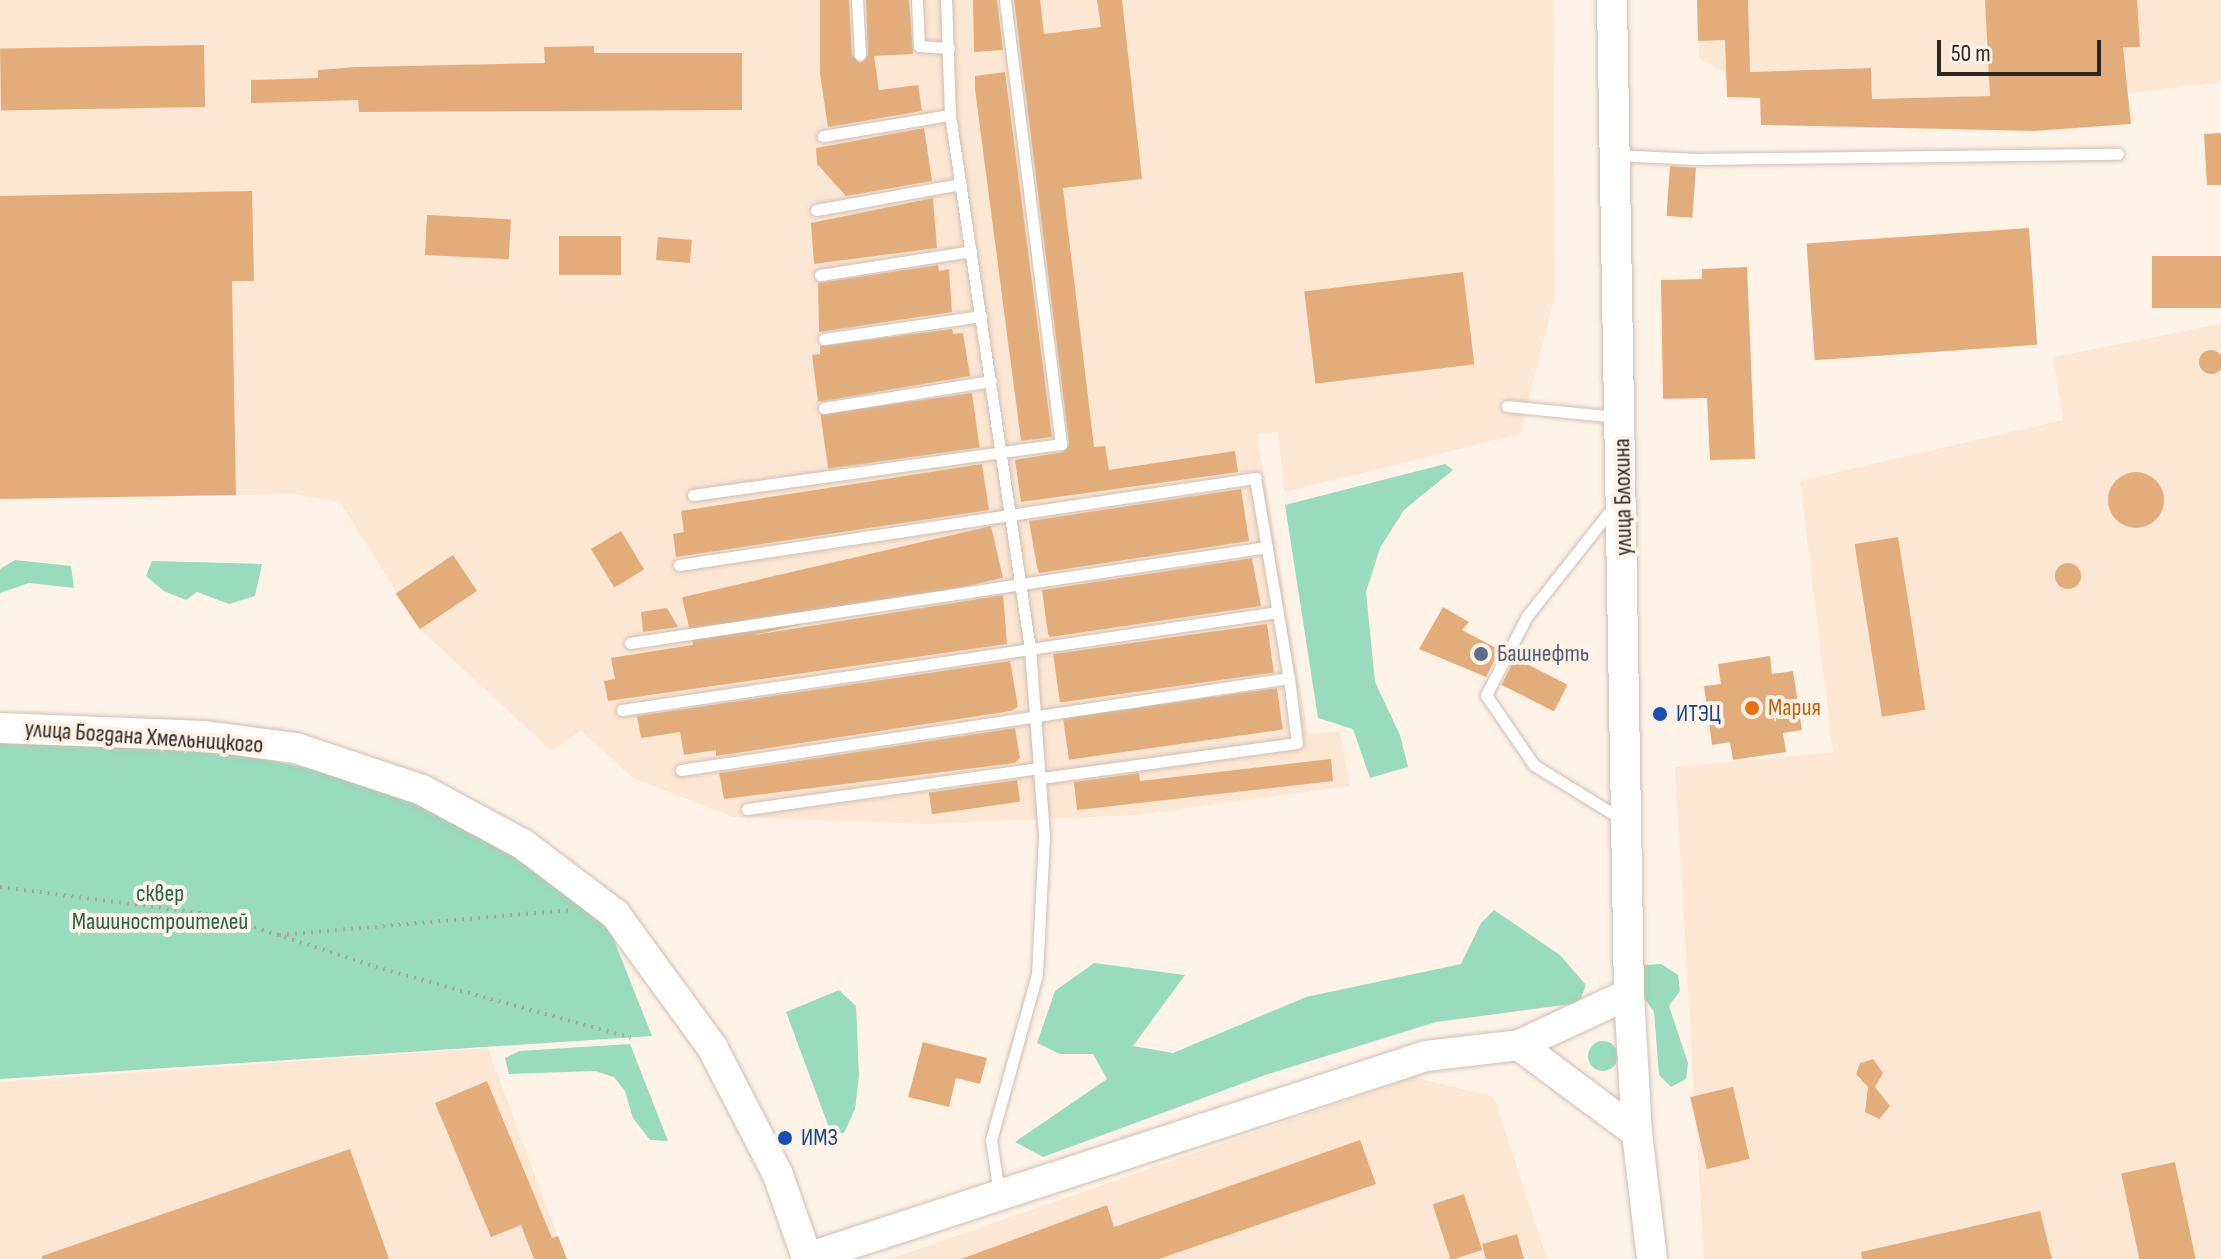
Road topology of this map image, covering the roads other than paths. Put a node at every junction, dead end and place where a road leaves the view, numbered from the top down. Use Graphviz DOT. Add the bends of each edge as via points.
graph roads {
  1 [pos="857,0"];
  2 [pos="917,0"];
  3 [pos="946,0"];
  4 [pos="1005,0"];
  5 [pos="1612,0"];
  6 [pos="949,48"];
  7 [pos="860,55"];
  8 [pos="950,115"];
  9 [pos="823,136"];
  10 [pos="2118,154"];
  11 [pos="1611,155"];
  12 [pos="961,184"];
  13 [pos="816,210"];
  14 [pos="971,251"];
  15 [pos="820,275"];
  16 [pos="981,316"];
  17 [pos="824,339"];
  18 [pos="991,381"];
  19 [pos="1507,406"];
  20 [pos="824,408"];
  21 [pos="1621,417"];
  22 [pos="1001,450"];
  23 [pos="1624,493"];
  24 [pos="693,495"];
  25 [pos="1010,516"];
  26 [pos="1267,547"];
  27 [pos="679,565"];
  28 [pos="1021,585"];
  29 [pos="1278,612"];
  30 [pos="630,643"];
  31 [pos="1030,649"];
  32 [pos="1289,678"];
  33 [pos="622,710"];
  34 [pos="1036,717"];
  35 [pos="0,728"];
  36 [pos="681,770"];
  37 [pos="1040,773"];
  38 [pos="747,809"];
  39 [pos="1629,824"];
  40 [pos="1629,994"];
  41 [pos="1519,1045"];
  42 [pos="1637,1133"];
  43 [pos="999,1192"];
  44 [pos="806,1259"];
  45 [pos="1652,1259"];
  1 -- 7 [label="lane"];
  2 -- 6 [label="lane" via="919,46"];
  3 -- 6 [label="lane"];
  4 -- 22 [label="lane" via="1061,444"];
  5 -- 11 [label="main road, улица Блохина"];
  6 -- 8 [label="lane"];
  8 -- 9 [label="lane"];
  8 -- 12 [label="lane"];
  10 -- 11 [label="lane" via="1696,159"];
  11 -- 21 [label="main road, улица Блохина"];
  12 -- 13 [label="lane"];
  12 -- 14 [label="lane"];
  14 -- 15 [label="lane"];
  14 -- 16 [label="lane"];
  16 -- 17 [label="lane"];
  16 -- 18 [label="lane"];
  18 -- 20 [label="lane"];
  18 -- 22 [label="lane"];
  19 -- 21 [label="lane"];
  21 -- 23 [label="main road, улица Блохина"];
  22 -- 24 [label="lane"];
  22 -- 25 [label="lane"];
  23 -- 39 [label="main road, улица Блохина"];
  23 -- 39 [label="lane" via="1527,616 1486,695 1534,765"];
  25 -- 26 [label="lane" via="1255,478"];
  25 -- 27 [label="lane"];
  25 -- 28 [label="lane"];
  26 -- 28 [label="lane"];
  26 -- 29 [label="lane"];
  28 -- 30 [label="lane"];
  28 -- 31 [label="lane"];
  29 -- 31 [label="lane"];
  29 -- 32 [label="lane"];
  31 -- 33 [label="lane"];
  31 -- 34 [label="lane"];
  32 -- 34 [label="lane"];
  32 -- 37 [label="lane" via="1297,743"];
  34 -- 36 [label="lane"];
  34 -- 37 [label="lane"];
  35 -- 44 [label="main road, улица Богдана Хмельницкого" via="205,736 296,748 422,790 524,845 615,914 704,1036 778,1175"];
  37 -- 38 [label="lane"];
  37 -- 43 [label="lane" via="1044,837 1037,974 991,1140"];
  39 -- 40 [label="main road, улица Блохина"];
  40 -- 41 [label="main road"];
  40 -- 42 [label="main road, улица Блохина"];
  41 -- 42 [label="main road"];
  41 -- 43 [label="main road" via="1426,1056"];
  42 -- 45 [label="main road, улица Блохина"];
  43 -- 44 [label="main road"];
}
